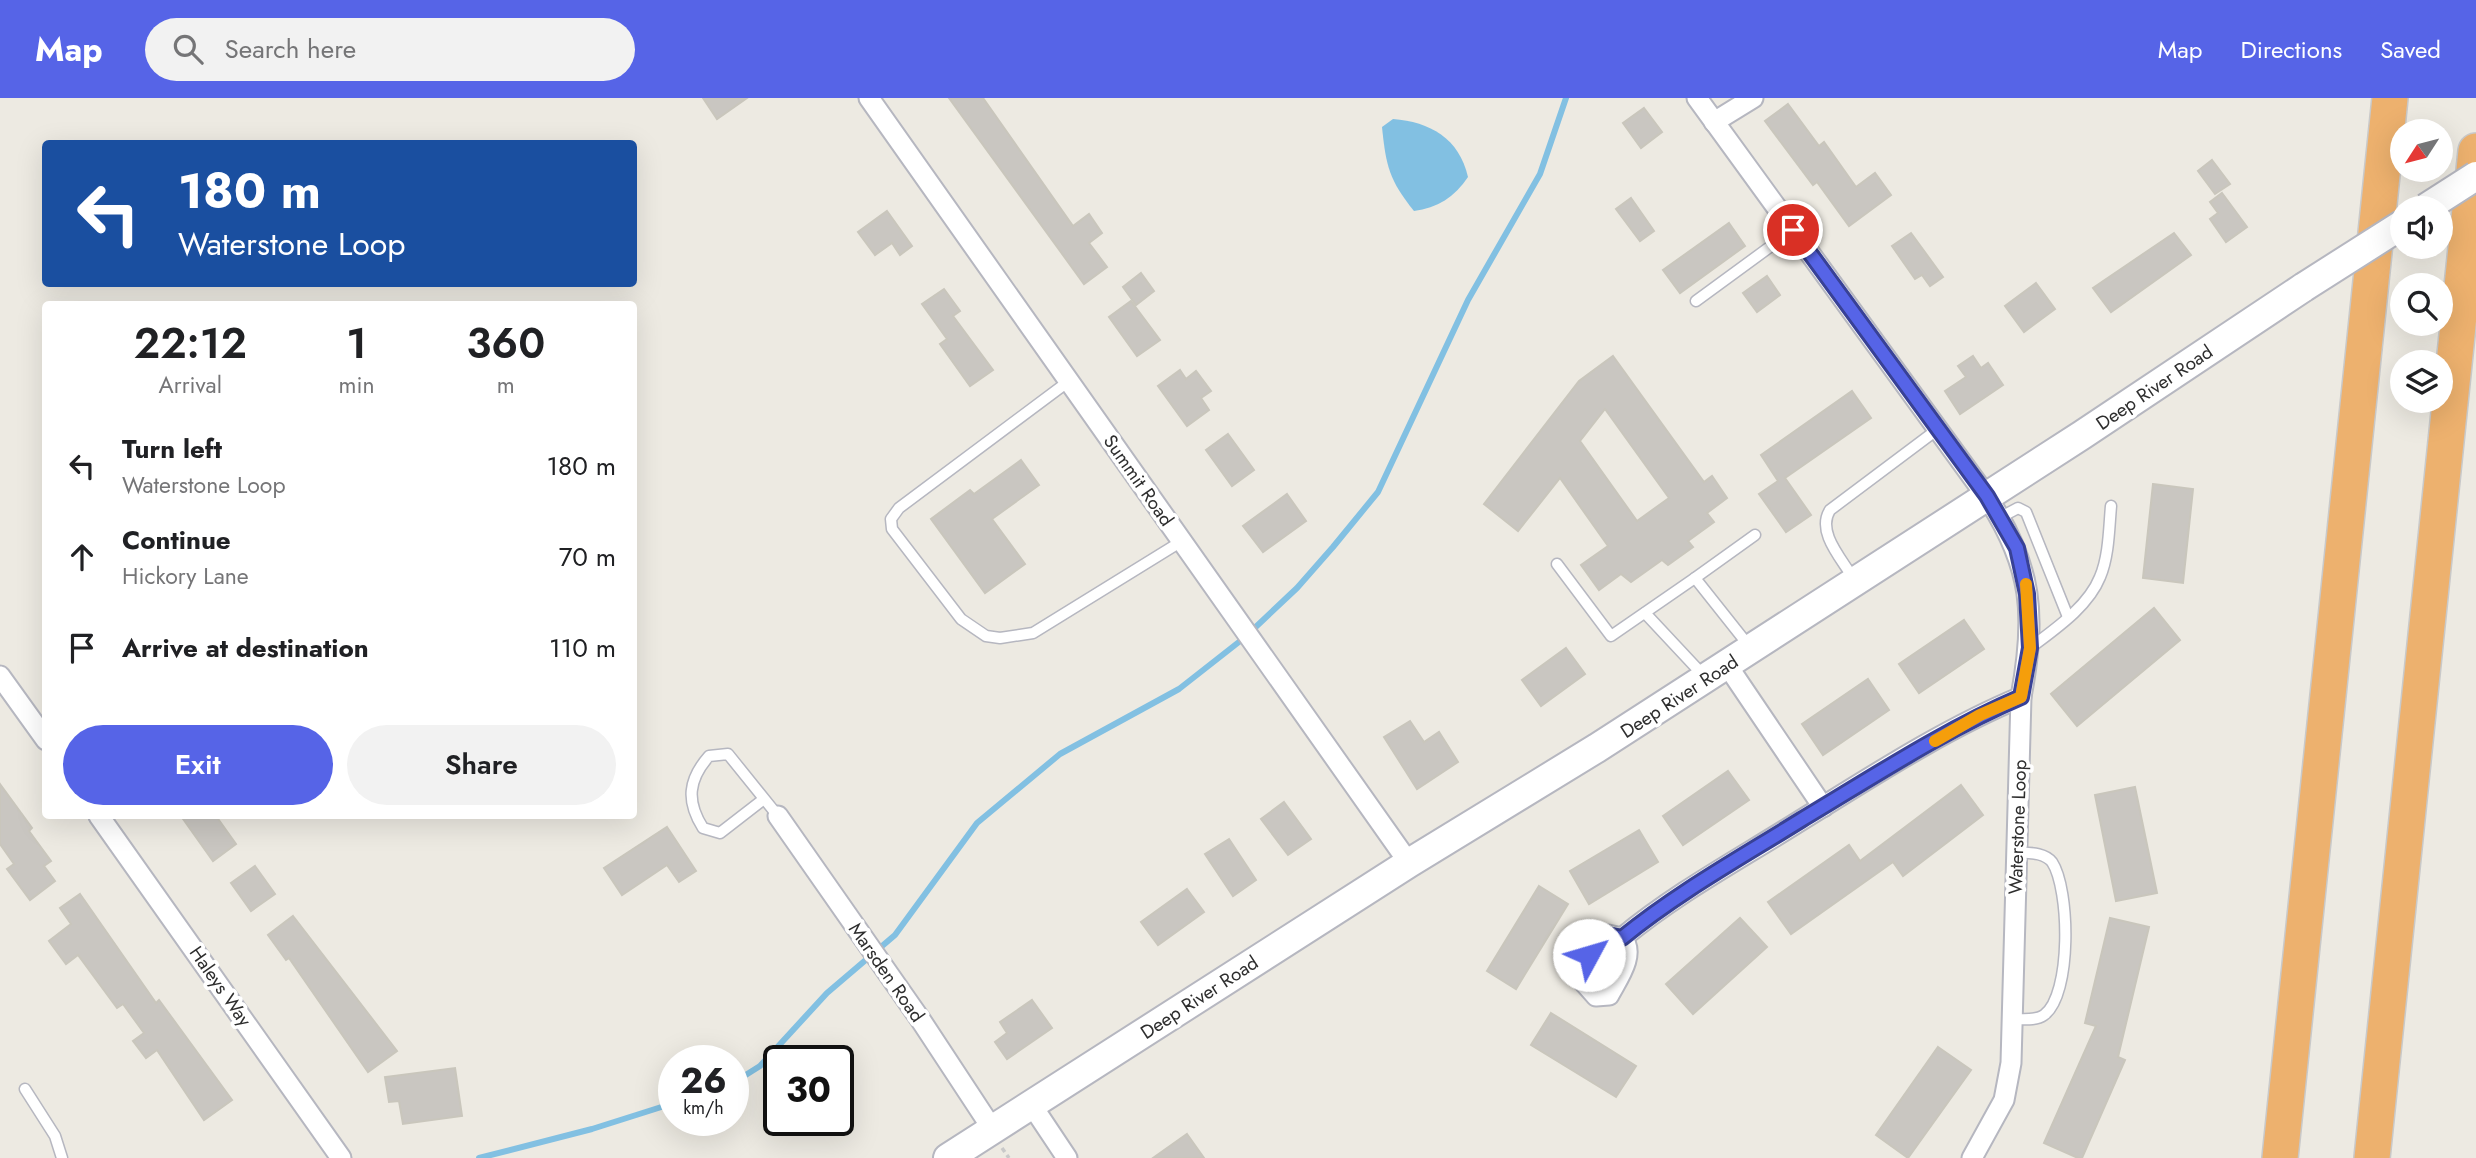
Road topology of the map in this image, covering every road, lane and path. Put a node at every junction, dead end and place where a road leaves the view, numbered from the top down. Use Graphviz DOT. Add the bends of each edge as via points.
graph roads {
  1 [pos="869,98"];
  2 [pos="1697,98"];
  3 [pos="1753,98"];
  4 [pos="2390,98"];
  5 [pos="1714,122"];
  6 [pos="2476,152"];
  7 [pos="2476,176"];
  8 [pos="2445,196"];
  9 [pos="1793,230"];
  10 [pos="2390,231"];
  11 [pos="1696,301"];
  12 [pos="1069,381"];
  13 [pos="1938,429"];
  14 [pos="1999,498"];
  15 [pos="2111,506"];
  16 [pos="2026,512"];
  17 [pos="1755,535"];
  18 [pos="1182,541"];
  19 [pos="1558,564"];
  20 [pos="1695,578"];
  21 [pos="1856,582"];
  22 [pos="1645,613"];
  23 [pos="2068,617"];
  24 [pos="2030,648"];
  25 [pos="1751,649"];
  26 [pos="1716,672"];
  27 [pos="0,676"];
  28 [pos="2021,697"];
  29 [pos="42,734"];
  30 [pos="764,799"];
  31 [pos="1822,807"];
  32 [pos="778,816"];
  33 [pos="101,819"];
  34 [pos="2016,852"];
  35 [pos="1409,863"];
  36 [pos="1622,938"];
  37 [pos="2012,1019"];
  38 [pos="25,1089"];
  39 [pos="1031,1104"];
  40 [pos="997,1139"];
  41 [pos="62,1158"];
  42 [pos="341,1158"];
  43 [pos="948,1158"];
  44 [pos="1009,1158"];
  45 [pos="1067,1158"];
  46 [pos="1972,1158"];
  47 [pos="2280,1158"];
  48 [pos="2372,1158"];
  1 -- 12 [label="street, Summit Road"];
  2 -- 5 [label="street, Waterstone Loop"];
  3 -- 5 [label="street"];
  4 -- 47 [label="highway"];
  5 -- 9 [label="street, Waterstone Loop"];
  6 -- 48 [label="highway"];
  7 -- 8 [label="street, bridge"];
  9 -- 11 [label="lane"];
  9 -- 13 [label="street, Waterstone Loop"];
  10 -- 14 [label="street, Deep River Road, bridge"];
  12 -- 18 [label="street, Summit Road"];
  12 -- 18 [label="lane" via="899,508 891,519 892,529 961,619 986,636 1000,638 1033,633"];
  13 -- 14 [label="street, Waterstone Loop"];
  13 -- 21 [label="lane" via="1826,516 1828,536"];
  14 -- 16 [label="lane"];
  14 -- 16 [label="lane"];
  14 -- 21 [label="street, Deep River Road"];
  14 -- 24 [label="street, Waterstone Loop" via="2024,572"];
  15 -- 23 [label="lane" via="2101,576"];
  16 -- 23 [label="lane"];
  17 -- 20 [label="lane"];
  18 -- 35 [label="street, Summit Road"];
  19 -- 22 [label="lane" via="1611,636"];
  20 -- 22 [label="lane"];
  20 -- 25 [label="lane"];
  21 -- 25 [label="street, Deep River Road"];
  22 -- 26 [label="lane"];
  23 -- 24 [label="lane"];
  24 -- 28 [label="street, Waterstone Loop"];
  25 -- 26 [label="street, Deep River Road"];
  26 -- 31 [label="street"];
  26 -- 35 [label="street, Deep River Road"];
  27 -- 29 [label="street"];
  28 -- 31 [label="street" via="1980,715"];
  28 -- 34 [label="street, Waterstone Loop"];
  30 -- 30 [label="lane" via="727,754 709,756 695,773 695,815 703,828 720,833"];
  30 -- 32 [label="lane"];
  31 -- 36 [label="street" via="1656,910"];
  32 -- 40 [label="street, Marsden Road"];
  33 -- 42 [label="street, Haleys Way"];
  34 -- 37 [label="street, Waterstone Loop"];
  34 -- 37 [label="lane" via="2052,862 2060,883 2066,946 2049,1010 2032,1019"];
  35 -- 39 [label="street, Deep River Road"];
  37 -- 46 [label="street, Waterstone Loop" via="2004,1100"];
  38 -- 41 [label="lane" via="55,1136"];
  39 -- 40 [label="street, Deep River Road"];
  39 -- 45 [label="street"];
  40 -- 43 [label="street, Deep River Road"];
  40 -- 44 [label="path"];
}
